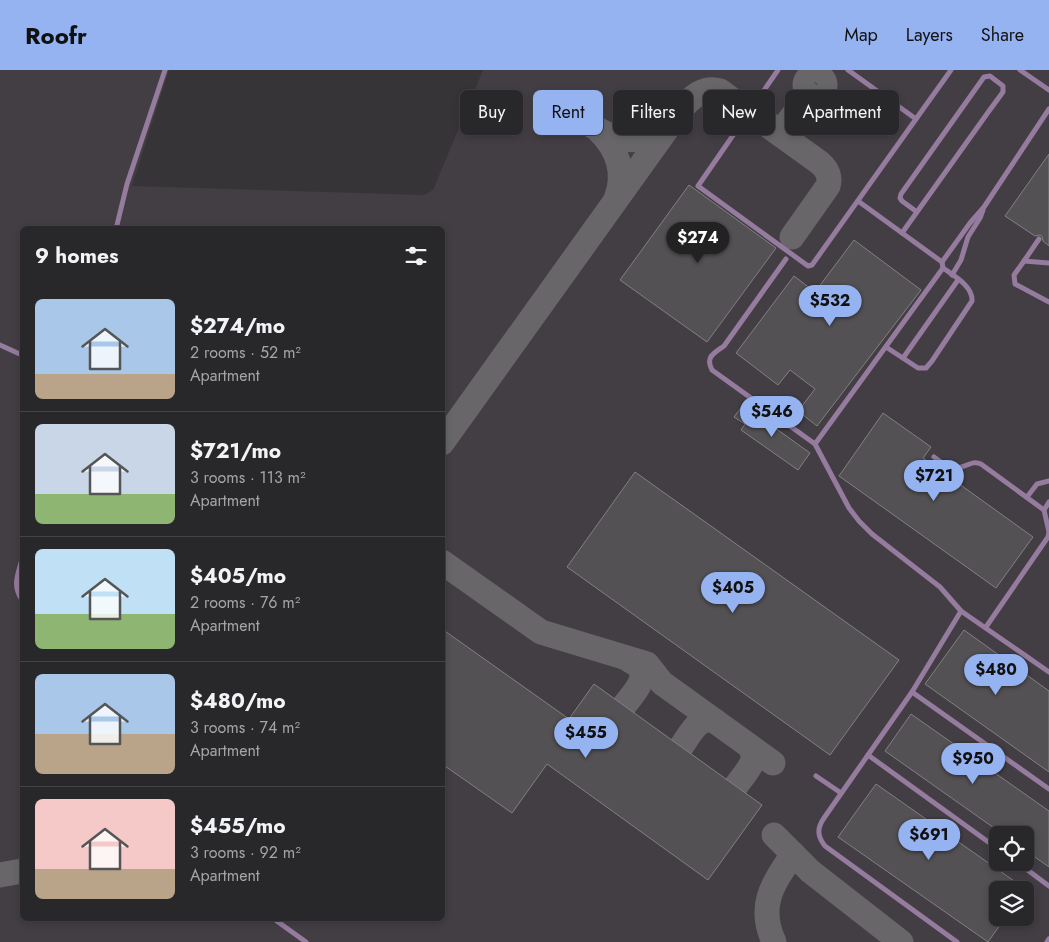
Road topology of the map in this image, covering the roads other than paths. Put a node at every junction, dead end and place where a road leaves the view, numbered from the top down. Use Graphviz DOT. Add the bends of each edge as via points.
graph roads {
  1 [pos="165,70"];
  2 [pos="778,70"];
  3 [pos="848,70"];
  4 [pos="951,70"];
  5 [pos="1020,70"];
  6 [pos="1049,90"];
  7 [pos="1049,109"];
  8 [pos="916,119"];
  9 [pos="858,201"];
  10 [pos="984,207"];
  11 [pos="917,212"];
  12 [pos="117,226"];
  13 [pos="902,233"];
  14 [pos="1039,239"];
  15 [pos="786,259"];
  16 [pos="1024,261"];
  17 [pos="1049,263"];
  18 [pos="942,265"];
  19 [pos="952,275"];
  20 [pos="958,280"];
  21 [pos="1049,302"];
  22 [pos="0,345"];
  23 [pos="886,347"];
  24 [pos="20,353"];
  25 [pos="903,358"];
  26 [pos="815,444"];
  27 [pos="934,457"];
  28 [pos="1049,481"];
  29 [pos="1027,497"];
  30 [pos="1049,502"];
  31 [pos="1044,510"];
  32 [pos="20,568"];
  33 [pos="20,596"];
  34 [pos="961,611"];
  35 [pos="986,627"];
  36 [pos="1049,672"];
  37 [pos="912,692"];
  38 [pos="868,755"];
  39 [pos="816,776"];
  40 [pos="1049,789"];
  41 [pos="841,794"];
  42 [pos="989,842"];
  43 [pos="1029,871"];
  44 [pos="1049,886"];
  45 [pos="277,921"];
  46 [pos="1049,939"];
  47 [pos="306,942"];
  48 [pos="957,942"];
  49 [pos="1047,942"];
  1 -- 12 [label="lane" via="127,184"];
  2 -- 9 [label="lane" via="698,188 808,266 812,265"];
  3 -- 8 [label="lane"];
  4 -- 8 [label="lane"];
  5 -- 6 [label="lane"];
  7 -- 10 [label="lane"];
  8 -- 9 [label="lane"];
  9 -- 13 [label="lane"];
  10 -- 18 [label="lane"];
  10 -- 19 [label="lane"];
  11 -- 11 [label="lane" via="1002,92 1003,86 990,76 984,77 901,194 902,202"];
  11 -- 13 [label="lane"];
  13 -- 18 [label="lane"];
  14 -- 16 [label="lane"];
  15 -- 26 [label="lane" via="724,346 708,359 712,370"];
  16 -- 17 [label="lane"];
  16 -- 21 [label="lane" via="1014,275 1015,284"];
  18 -- 19 [label="lane"];
  18 -- 23 [label="lane"];
  19 -- 20 [label="lane"];
  20 -- 25 [label="lane"];
  20 -- 25 [label="lane" via="971,292 972,301 932,361 922,369"];
  22 -- 24 [label="lane"];
  23 -- 25 [label="lane"];
  23 -- 26 [label="lane"];
  26 -- 34 [label="lane" via="859,522 940,587"];
  27 -- 29 [label="lane" via="952,468 977,462"];
  28 -- 29 [label="lane" via="1037,484"];
  29 -- 31 [label="lane"];
  30 -- 31 [label="lane"];
  31 -- 35 [label="lane" via="1048,538"];
  32 -- 33 [label="lane" via="16,585"];
  34 -- 35 [label="lane"];
  34 -- 37 [label="lane"];
  35 -- 36 [label="lane"];
  37 -- 38 [label="lane"];
  37 -- 40 [label="lane"];
  38 -- 41 [label="lane"];
  38 -- 42 [label="lane"];
  39 -- 41 [label="lane"];
  41 -- 48 [label="lane" via="819,828 819,837 825,846"];
  43 -- 44 [label="lane"];
  45 -- 47 [label="lane"];
  46 -- 49 [label="lane"];
}
